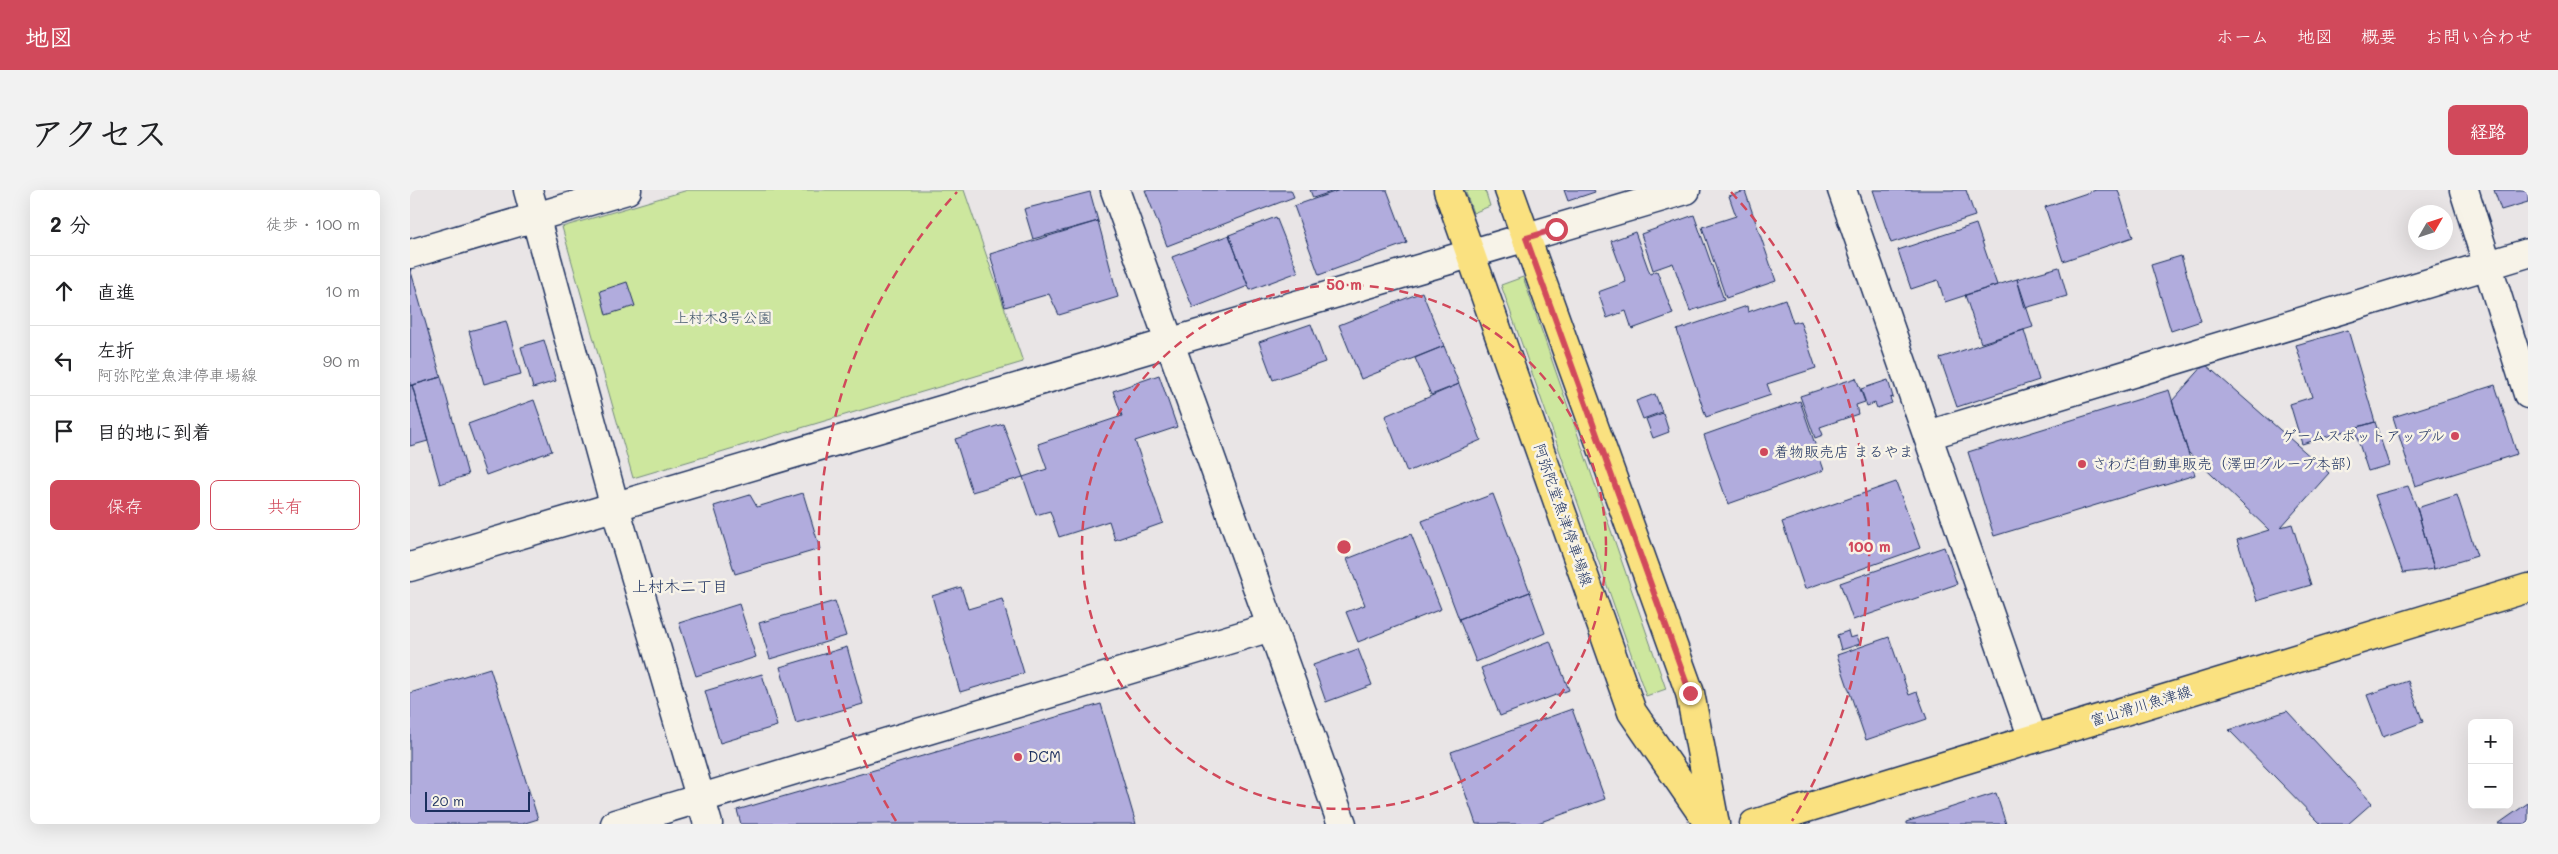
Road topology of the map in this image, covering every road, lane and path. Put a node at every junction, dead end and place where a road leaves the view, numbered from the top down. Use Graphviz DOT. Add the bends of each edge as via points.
graph roads {
  1 [pos="528,190"];
  2 [pos="628,190"];
  3 [pos="1115,190"];
  4 [pos="1448,190"];
  5 [pos="1509,190"];
  6 [pos="1686,190"];
  7 [pos="1842,190"];
  8 [pos="2464,190"];
  9 [pos="535,217"];
  10 [pos="1526,238"];
  11 [pos="2528,253"];
  12 [pos="410,254"];
  13 [pos="1471,254"];
  14 [pos="2487,265"];
  15 [pos="1170,343"];
  16 [pos="2528,394"];
  17 [pos="1928,435"];
  18 [pos="615,507"];
  19 [pos="410,567"];
  20 [pos="2528,588"];
  21 [pos="1271,627"];
  22 [pos="2034,739"];
  23 [pos="701,798"];
  24 [pos="615,824"];
  25 [pos="708,824"];
  26 [pos="1342,824"];
  27 [pos="1709,824"];
  28 [pos="1715,824"];
  29 [pos="1754,824"];
  1 -- 9 [label="street"];
  2 -- 9 [label="street"];
  3 -- 15 [label="street"];
  4 -- 13 [label="main road, 阿弥陀堂魚津停車場線"];
  5 -- 10 [label="main road"];
  6 -- 10 [label="street"];
  7 -- 17 [label="street"];
  8 -- 14 [label="street"];
  9 -- 12 [label="street"];
  9 -- 18 [label="street"];
  10 -- 13 [label="street"];
  10 -- 28 [label="main road" via="1690,693"];
  11 -- 14 [label="street"];
  13 -- 15 [label="street"];
  13 -- 27 [label="main road, 阿弥陀堂魚津停車場線" via="1632,712"];
  14 -- 16 [label="street"];
  14 -- 17 [label="street"];
  15 -- 18 [label="street"];
  15 -- 21 [label="street"];
  17 -- 22 [label="street"];
  18 -- 19 [label="street"];
  18 -- 23 [label="street"];
  20 -- 22 [label="main road, 富山滑川魚津線"];
  21 -- 23 [label="street"];
  21 -- 26 [label="street"];
  22 -- 29 [label="main road, 富山滑川魚津線"];
  23 -- 24 [label="street"];
  23 -- 25 [label="street"];
}
